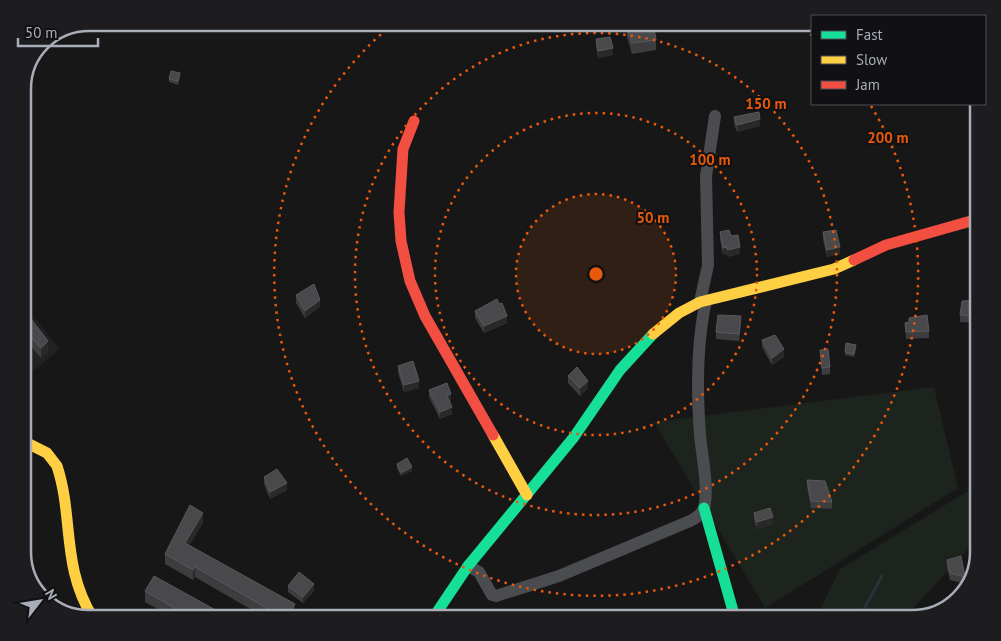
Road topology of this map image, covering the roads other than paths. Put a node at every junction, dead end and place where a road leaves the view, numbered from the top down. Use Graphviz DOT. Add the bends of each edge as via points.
graph roads {
  1 [pos="715,116"];
  2 [pos="414,121"];
  3 [pos="970,222"];
  4 [pos="703,301"];
  5 [pos="31,445"];
  6 [pos="527,495"];
  7 [pos="704,508"];
  8 [pos="468,566"];
  9 [pos="88,610"];
  10 [pos="438,610"];
  11 [pos="733,610"];
  1 -- 4 [label="street" via="706,176 708,264"];
  2 -- 6 [label="street" via="403,149 398,212 400,241 410,281 426,316"];
  3 -- 4 [label="street" via="886,245 834,269"];
  4 -- 6 [label="street" via="679,313 635,352 574,437"];
  4 -- 7 [label="street" via="700,408"];
  5 -- 9 [label="street" via="51,456 56,465 74,574"];
  6 -- 8 [label="street"];
  7 -- 8 [label="street" via="701,514 676,527 559,576 496,596 492,595 480,572"];
  7 -- 11 [label="street"];
  8 -- 10 [label="street"];
}
